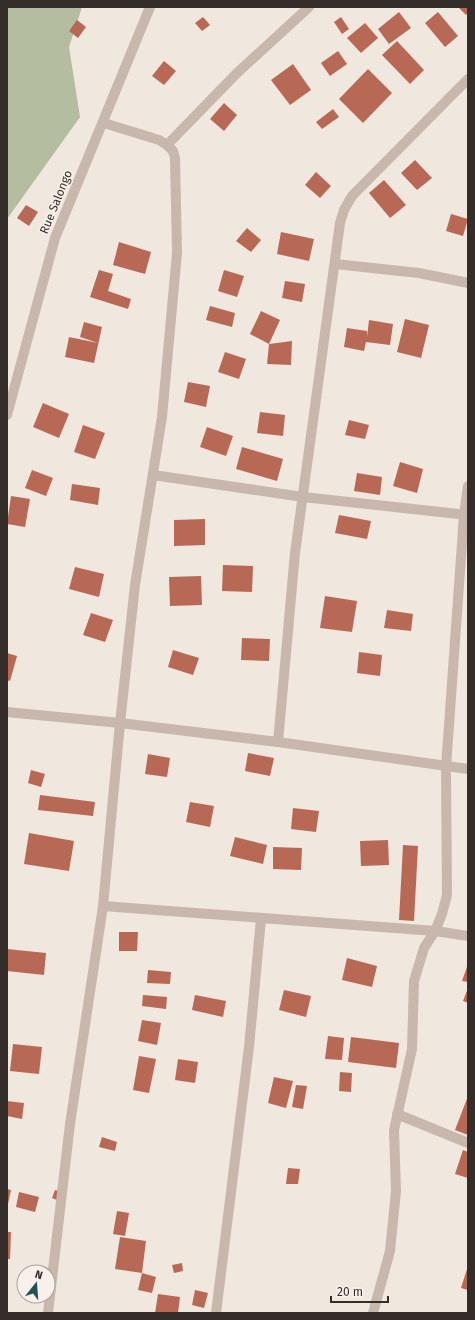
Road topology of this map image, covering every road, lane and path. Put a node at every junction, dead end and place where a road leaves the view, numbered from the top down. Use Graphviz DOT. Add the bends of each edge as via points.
graph roads {
  1 [pos="150,7"];
  2 [pos="309,7"];
  3 [pos="468,79"];
  4 [pos="104,123"];
  5 [pos="167,145"];
  6 [pos="335,264"];
  7 [pos="468,283"];
  8 [pos="7,415"];
  9 [pos="153,475"];
  10 [pos="468,486"];
  11 [pos="303,497"];
  12 [pos="466,515"];
  13 [pos="7,712"];
  14 [pos="120,723"];
  15 [pos="278,742"];
  16 [pos="446,767"];
  17 [pos="468,769"];
  18 [pos="103,906"];
  19 [pos="261,918"];
  20 [pos="435,931"];
  21 [pos="468,936"];
  22 [pos="398,1114"];
  23 [pos="468,1143"];
  24 [pos="48,1313"];
  25 [pos="216,1313"];
  26 [pos="373,1313"];
  1 -- 4 [label="street, Rue Salongo"];
  2 -- 5 [label="street" via="237,73"];
  3 -- 6 [label="street" via="352,196 340,222"];
  4 -- 5 [label="street" via="159,140"];
  4 -- 8 [label="street, Rue Salongo" via="55,238"];
  5 -- 9 [label="street" via="173,150 175,158 177,254 162,417"];
  6 -- 7 [label="street" via="419,273"];
  6 -- 11 [label="street"];
  9 -- 11 [label="street"];
  9 -- 14 [label="street" via="135,585"];
  10 -- 12 [label="street"];
  11 -- 12 [label="street"];
  11 -- 15 [label="street" via="295,553"];
  12 -- 16 [label="street"];
  13 -- 14 [label="street"];
  14 -- 15 [label="street"];
  14 -- 18 [label="street"];
  15 -- 16 [label="street"];
  16 -- 17 [label="street"];
  16 -- 20 [label="street" via="447,895"];
  18 -- 19 [label="street"];
  18 -- 24 [label="street" via="70,1124"];
  19 -- 20 [label="street"];
  19 -- 25 [label="street" via="249,1047"];
  20 -- 21 [label="street"];
  20 -- 22 [label="street" via="424,948 414,981 412,1049"];
  22 -- 23 [label="street"];
  22 -- 26 [label="street" via="394,1130 396,1191 390,1251"];
}
